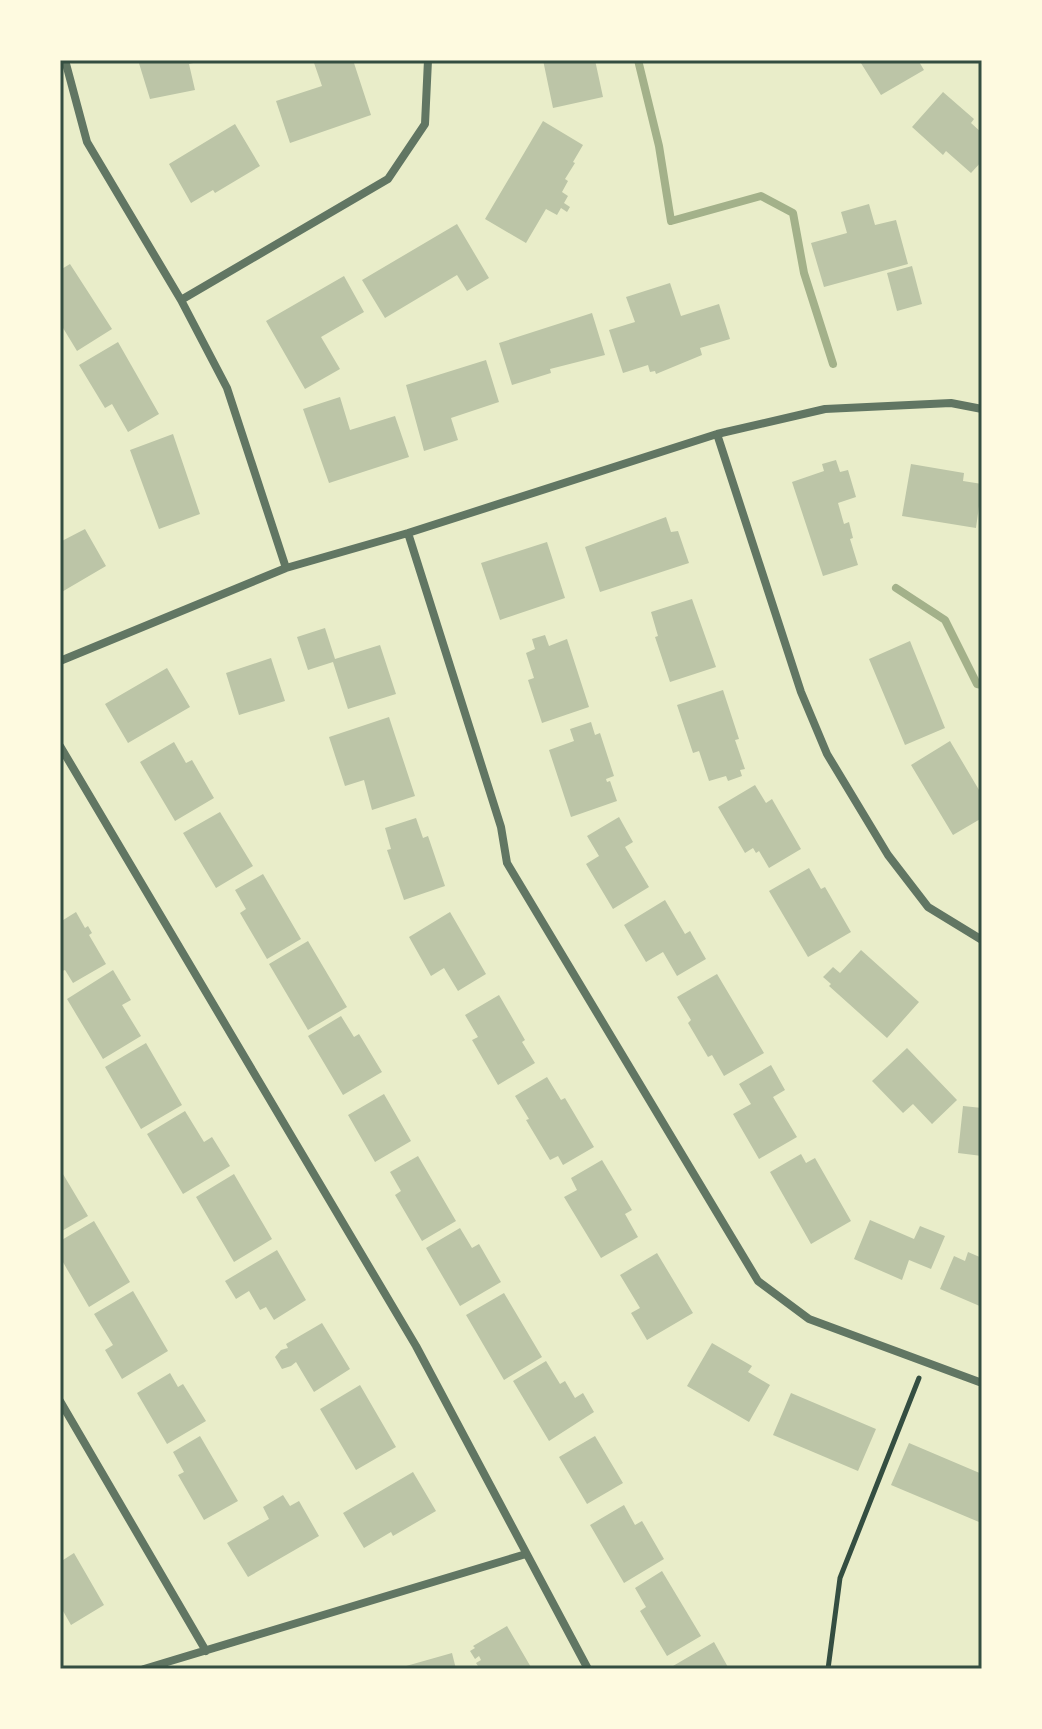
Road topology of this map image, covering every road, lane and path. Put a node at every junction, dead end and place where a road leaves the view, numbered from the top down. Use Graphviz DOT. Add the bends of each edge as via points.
graph roads {
  1 [pos="65,60"];
  2 [pos="428,60"];
  3 [pos="181,300"];
  4 [pos="982,409"];
  5 [pos="717,434"];
  6 [pos="408,533"];
  7 [pos="286,568"];
  8 [pos="60,661"];
  9 [pos="60,746"];
  10 [pos="982,940"];
  11 [pos="925,1362"];
  12 [pos="982,1383"];
  13 [pos="60,1401"];
  14 [pos="526,1554"];
  15 [pos="206,1651"];
  16 [pos="144,1669"];
  17 [pos="588,1669"];
  18 [pos="828,1669"];
  1 -- 3 [label="street" via="87,142"];
  2 -- 3 [label="street" via="425,124 388,179"];
  3 -- 7 [label="street" via="227,388"];
  4 -- 5 [label="street" via="951,403 825,409"];
  5 -- 6 [label="street"];
  5 -- 10 [label="street" via="801,692 827,754 888,855 928,907"];
  6 -- 7 [label="street"];
  6 -- 11 [label="street" via="501,827 507,863 758,1281 809,1319"];
  7 -- 8 [label="street"];
  9 -- 14 [label="street" via="416,1346"];
  11 -- 12 [label="street"];
  11 -- 18 [label="path" via="840,1578"];
  13 -- 15 [label="street"];
  14 -- 15 [label="street"];
  14 -- 17 [label="street"];
  15 -- 16 [label="street"];
}
